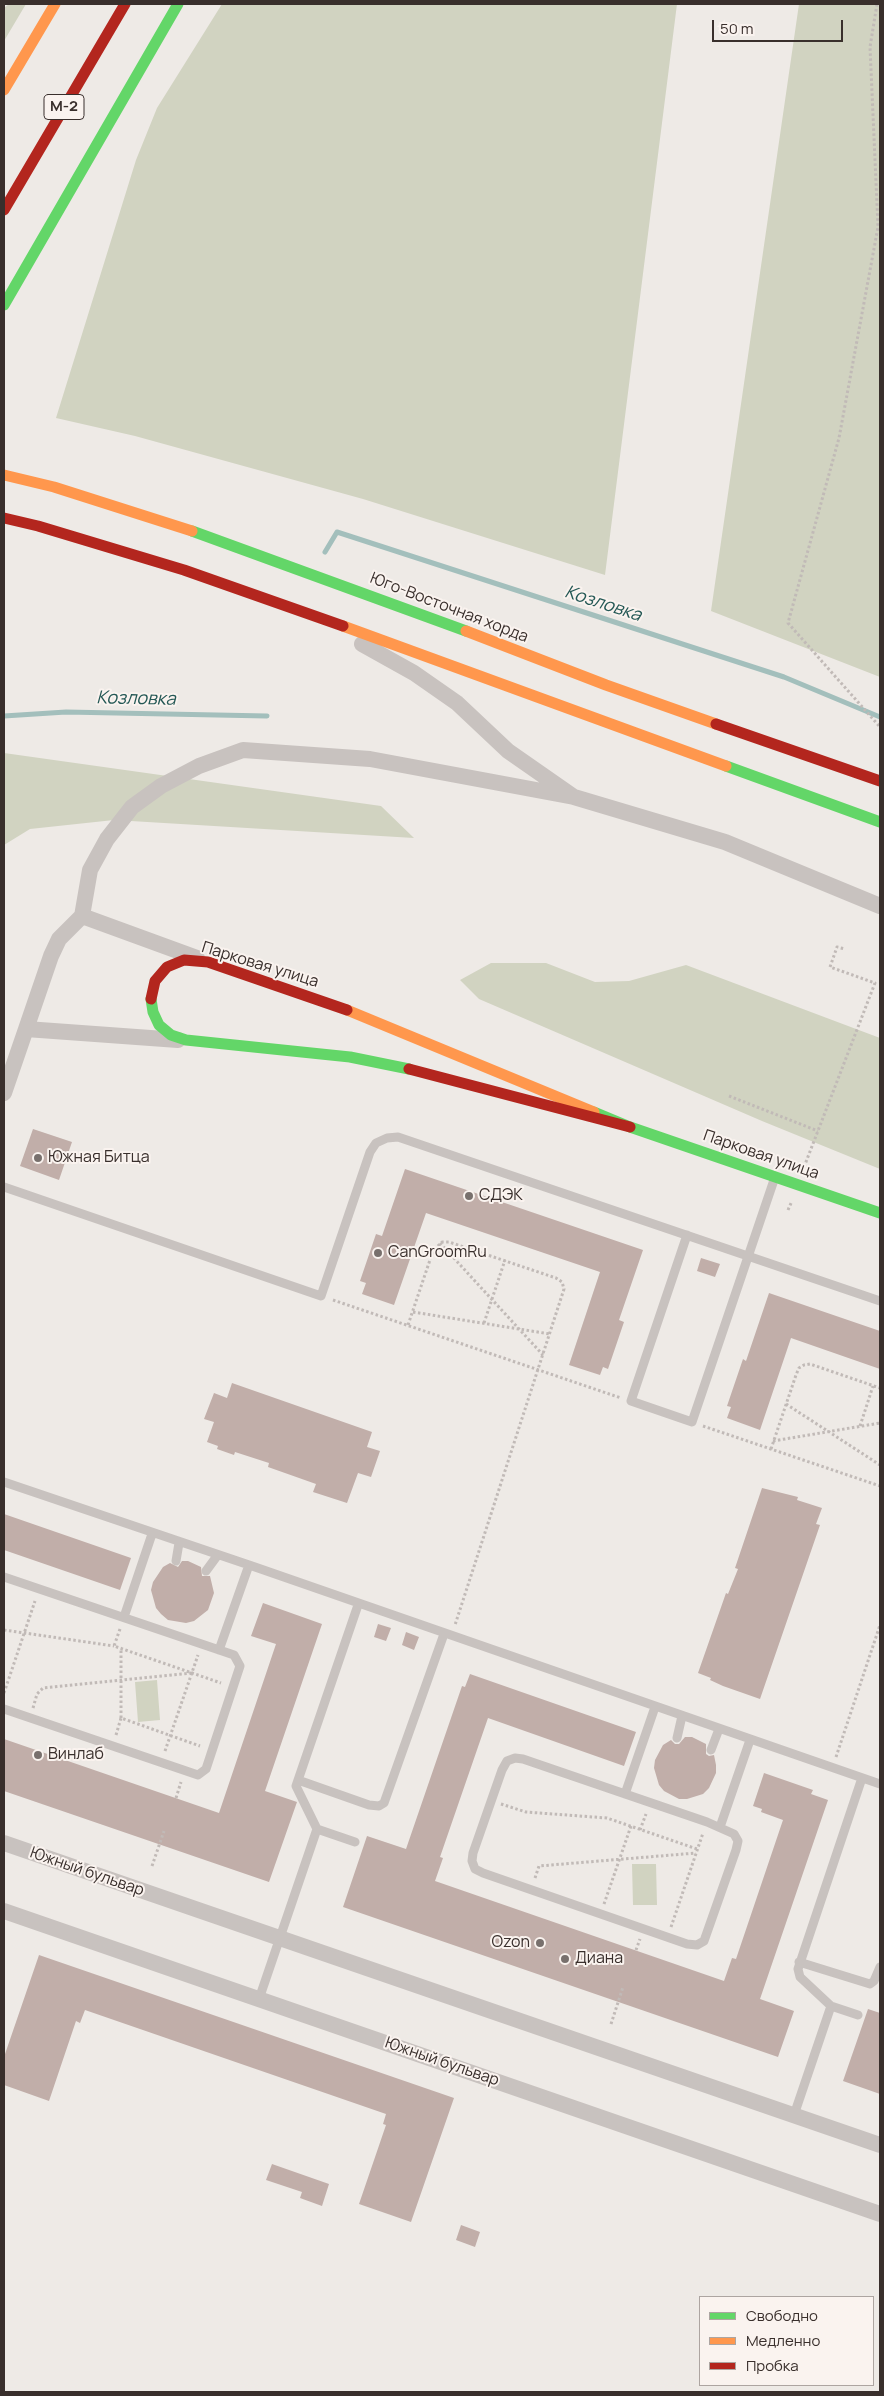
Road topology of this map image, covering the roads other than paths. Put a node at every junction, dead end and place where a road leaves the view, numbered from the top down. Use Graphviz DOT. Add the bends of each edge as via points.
graph roads {
  1 [pos="55,4"];
  2 [pos="125,4"];
  3 [pos="178,4"];
  4 [pos="4,90"];
  5 [pos="4,210"];
  6 [pos="5,303"];
  7 [pos="4,475"];
  8 [pos="4,518"];
  9 [pos="251,593"];
  10 [pos="880,781"];
  11 [pos="574,797"];
  12 [pos="880,822"];
  13 [pos="880,906"];
  14 [pos="82,916"];
  15 [pos="208,962"];
  16 [pos="26,1029"];
  17 [pos="186,1040"];
  18 [pos="4,1092"];
  19 [pos="630,1127"];
  20 [pos="775,1177"];
  21 [pos="4,1187"];
  22 [pos="880,1213"];
  23 [pos="687,1235"];
  24 [pos="749,1256"];
  25 [pos="880,1301"];
  26 [pos="4,1482"];
  27 [pos="152,1534"];
  28 [pos="179,1543"];
  29 [pos="217,1556"];
  30 [pos="176,1562"];
  31 [pos="249,1565"];
  32 [pos="206,1571"];
  33 [pos="4,1577"];
  34 [pos="358,1605"];
  35 [pos="124,1617"];
  36 [pos="448,1635"];
  37 [pos="220,1650"];
  38 [pos="655,1707"];
  39 [pos="4,1709"];
  40 [pos="682,1716"];
  41 [pos="719,1729"];
  42 [pos="677,1738"];
  43 [pos="750,1740"];
  44 [pos="711,1750"];
  45 [pos="862,1778"];
  46 [pos="298,1780"];
  47 [pos="880,1784"];
  48 [pos="625,1794"];
  49 [pos="720,1827"];
  50 [pos="317,1829"];
  51 [pos="355,1842"];
  52 [pos="4,1843"];
  53 [pos="4,1911"];
  54 [pos="280,1938"];
  55 [pos="799,1962"];
  56 [pos="880,1967"];
  57 [pos="259,1999"];
  58 [pos="831,2006"];
  59 [pos="858,2016"];
  60 [pos="794,2115"];
  61 [pos="880,2145"];
  62 [pos="880,2214"];
  1 -- 4 [label="main road"];
  2 -- 5 [label="main road, М-2"];
  3 -- 6 [label="main road"];
  7 -- 10 [label="main road, Юго-Восточная хорда" via="54,486 204,535 606,685"];
  8 -- 9 [label="main road" via="184,570"];
  9 -- 11 [label="street" via="364,645 414,673 457,703 508,750"];
  9 -- 12 [label="main road"];
  11 -- 13 [label="street" via="725,842"];
  11 -- 14 [label="street" via="370,759 243,750 199,766 161,786 132,807 107,839 90,870"];
  14 -- 15 [label="street"];
  14 -- 16 [label="street" via="59,939 50,956"];
  15 -- 17 [label="main road, Парковая улица" via="184,960 167,967 155,981 151,1000 153,1012 171,1035"];
  15 -- 19 [label="main road, Парковая улица" via="368,1018"];
  16 -- 17 [label="street"];
  16 -- 18 [label="street"];
  17 -- 19 [label="main road, Парковая улица" via="301,1050 358,1059 409,1069"];
  19 -- 20 [label="main road, Парковая улица"];
  20 -- 22 [label="main road, Парковая улица"];
  20 -- 24 [label="lane"];
  21 -- 23 [label="lane" via="321,1296 370,1152 387,1138 398,1137"];
  23 -- 24 [label="lane"];
  23 -- 24 [label="lane" via="631,1401 692,1422"];
  24 -- 25 [label="lane"];
  26 -- 27 [label="lane"];
  27 -- 28 [label="lane"];
  27 -- 35 [label="lane"];
  28 -- 29 [label="lane"];
  28 -- 30 [label="lane"];
  29 -- 31 [label="lane"];
  29 -- 32 [label="lane"];
  31 -- 34 [label="lane"];
  31 -- 37 [label="lane"];
  33 -- 35 [label="lane"];
  34 -- 36 [label="lane"];
  34 -- 46 [label="lane"];
  35 -- 37 [label="lane"];
  36 -- 38 [label="lane"];
  36 -- 46 [label="lane" via="384,1803 369,1805"];
  37 -- 39 [label="lane" via="234,1655 239,1672 206,1770 198,1775"];
  38 -- 40 [label="lane"];
  38 -- 48 [label="lane"];
  40 -- 41 [label="lane"];
  40 -- 42 [label="lane"];
  41 -- 43 [label="lane"];
  41 -- 44 [label="lane"];
  43 -- 45 [label="lane"];
  43 -- 49 [label="lane"];
  45 -- 47 [label="lane"];
  45 -- 55 [label="lane"];
  46 -- 50 [label="lane" via="296,1786"];
  48 -- 49 [label="lane"];
  48 -- 49 [label="lane" via="515,1758 507,1761 472,1861 475,1869 697,1945 704,1941 708,1932 738,1841 734,1834"];
  50 -- 51 [label="lane"];
  50 -- 54 [label="lane"];
  52 -- 54 [label="street, Южный бульвар"];
  53 -- 57 [label="street, Южный бульвар"];
  54 -- 57 [label="lane"];
  54 -- 60 [label="street, Южный бульвар"];
  55 -- 56 [label="lane" via="870,1984"];
  55 -- 58 [label="lane" via="800,1976"];
  57 -- 62 [label="street, Южный бульвар"];
  58 -- 59 [label="lane"];
  58 -- 60 [label="lane"];
  60 -- 61 [label="street, Южный бульвар"];
}
